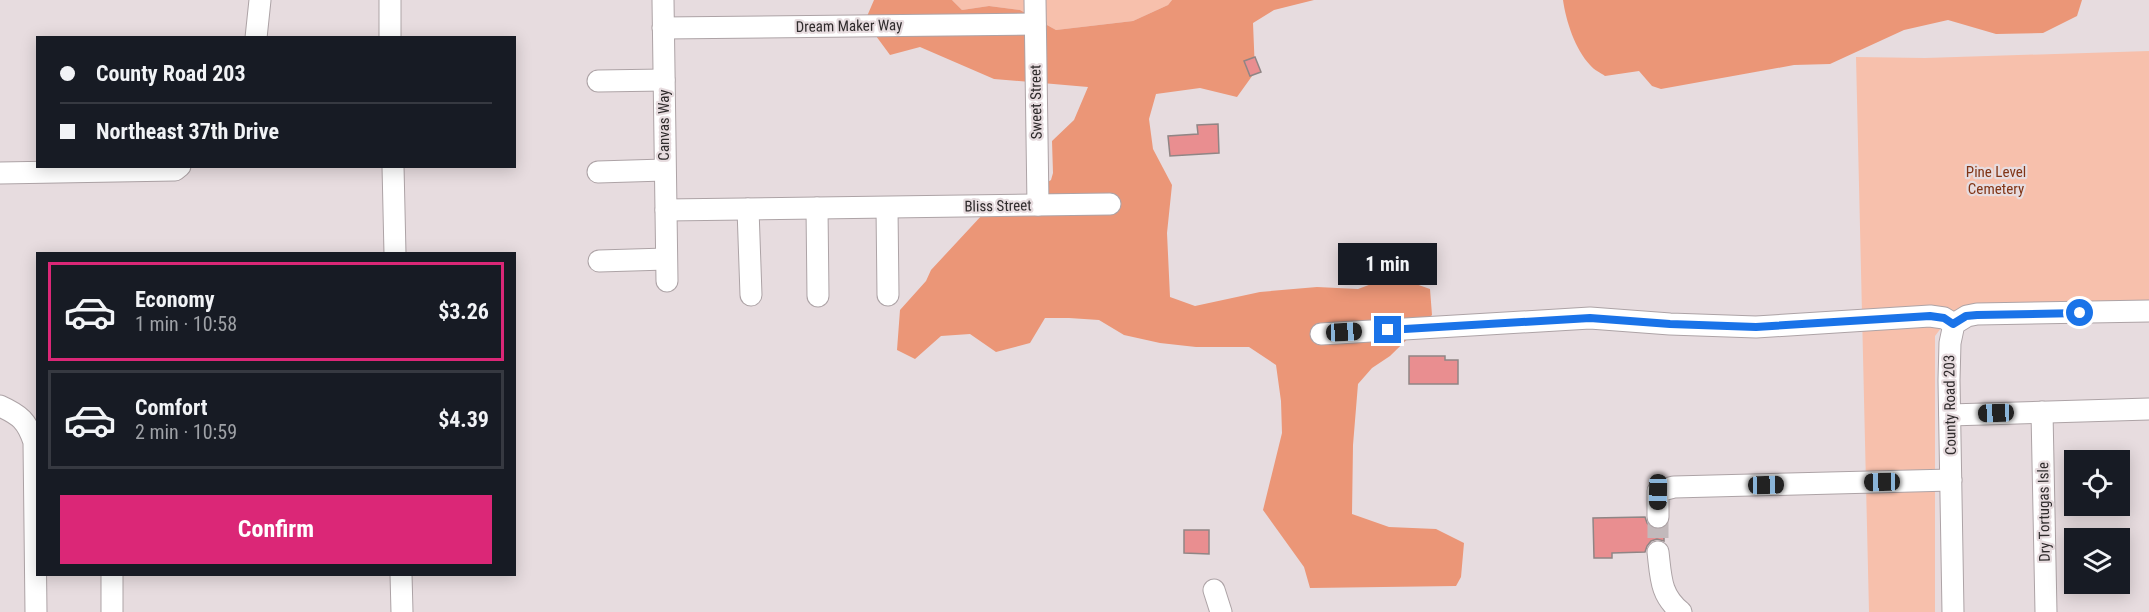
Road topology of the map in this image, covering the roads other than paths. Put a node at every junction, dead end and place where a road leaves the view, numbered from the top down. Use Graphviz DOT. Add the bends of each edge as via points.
graph roads {
  1 [pos="260,0"];
  2 [pos="390,0"];
  3 [pos="663,0"];
  4 [pos="1035,0"];
  5 [pos="1035,24"];
  6 [pos="663,28"];
  7 [pos="256,36"];
  8 [pos="390,36"];
  9 [pos="664,80"];
  10 [pos="598,81"];
  11 [pos="178,168"];
  12 [pos="393,168"];
  13 [pos="664,170"];
  14 [pos="598,172"];
  15 [pos="0,173"];
  16 [pos="1110,204"];
  17 [pos="1038,205"];
  18 [pos="817,208"];
  19 [pos="887,208"];
  20 [pos="748,209"];
  21 [pos="666,210"];
  22 [pos="395,252"];
  23 [pos="666,259"];
  24 [pos="599,261"];
  25 [pos="667,281"];
  26 [pos="888,295"];
  27 [pos="751,296"];
  28 [pos="818,296"];
  29 [pos="2149,311"];
  30 [pos="1953,324"];
  31 [pos="1321,334"];
  32 [pos="0,406"];
  33 [pos="2149,410"];
  34 [pos="2042,412"];
  35 [pos="1950,415"];
  36 [pos="1951,480"];
  37 [pos="1658,517"];
  38 [pos="36,528"];
  39 [pos="1658,552"];
  40 [pos="37,576"];
  41 [pos="112,576"];
  42 [pos="401,576"];
  43 [pos="1214,590"];
  44 [pos="36,612"];
  45 [pos="112,612"];
  46 [pos="402,612"];
  47 [pos="1221,612"];
  48 [pos="1681,612"];
  49 [pos="1953,612"];
  50 [pos="2046,612"];
  1 -- 7 [label="street"];
  2 -- 8 [label="street"];
  3 -- 6 [label="street, Canvas Way"];
  4 -- 5 [label="street, Sweet Street"];
  5 -- 6 [label="street, Dream Maker Way"];
  5 -- 17 [label="street, Sweet Street"];
  6 -- 9 [label="street, Canvas Way"];
  9 -- 10 [label="street, Canvas Way"];
  9 -- 13 [label="street, Canvas Way"];
  11 -- 15 [label="street"];
  12 -- 22 [label="street"];
  13 -- 14 [label="street, Canvas Way"];
  13 -- 21 [label="street, Canvas Way"];
  16 -- 17 [label="street, Bliss Street"];
  17 -- 19 [label="street, Bliss Street"];
  18 -- 19 [label="street, Bliss Street"];
  18 -- 20 [label="street, Bliss Street"];
  18 -- 28 [label="street"];
  19 -- 26 [label="street"];
  20 -- 21 [label="street, Bliss Street"];
  20 -- 27 [label="street"];
  21 -- 23 [label="street, Canvas Way"];
  23 -- 24 [label="street"];
  23 -- 25 [label="street, Canvas Way"];
  29 -- 30 [label="street" via="1977,315"];
  30 -- 31 [label="street" via="1930,316 1756,327 1590,318"];
  30 -- 35 [label="street, County Road 203"];
  32 -- 38 [label="street" via="28,424 34,442"];
  33 -- 34 [label="street"];
  34 -- 35 [label="street"];
  34 -- 50 [label="street, Dry Tortugas Isle"];
  35 -- 36 [label="street, County Road 203"];
  36 -- 37 [label="street" via="1674,487 1658,492"];
  36 -- 49 [label="street, County Road 203"];
  39 -- 48 [label="street" via="1662,586 1670,603"];
  40 -- 44 [label="street"];
  41 -- 45 [label="street"];
  42 -- 46 [label="street"];
  43 -- 47 [label="street"];
}
